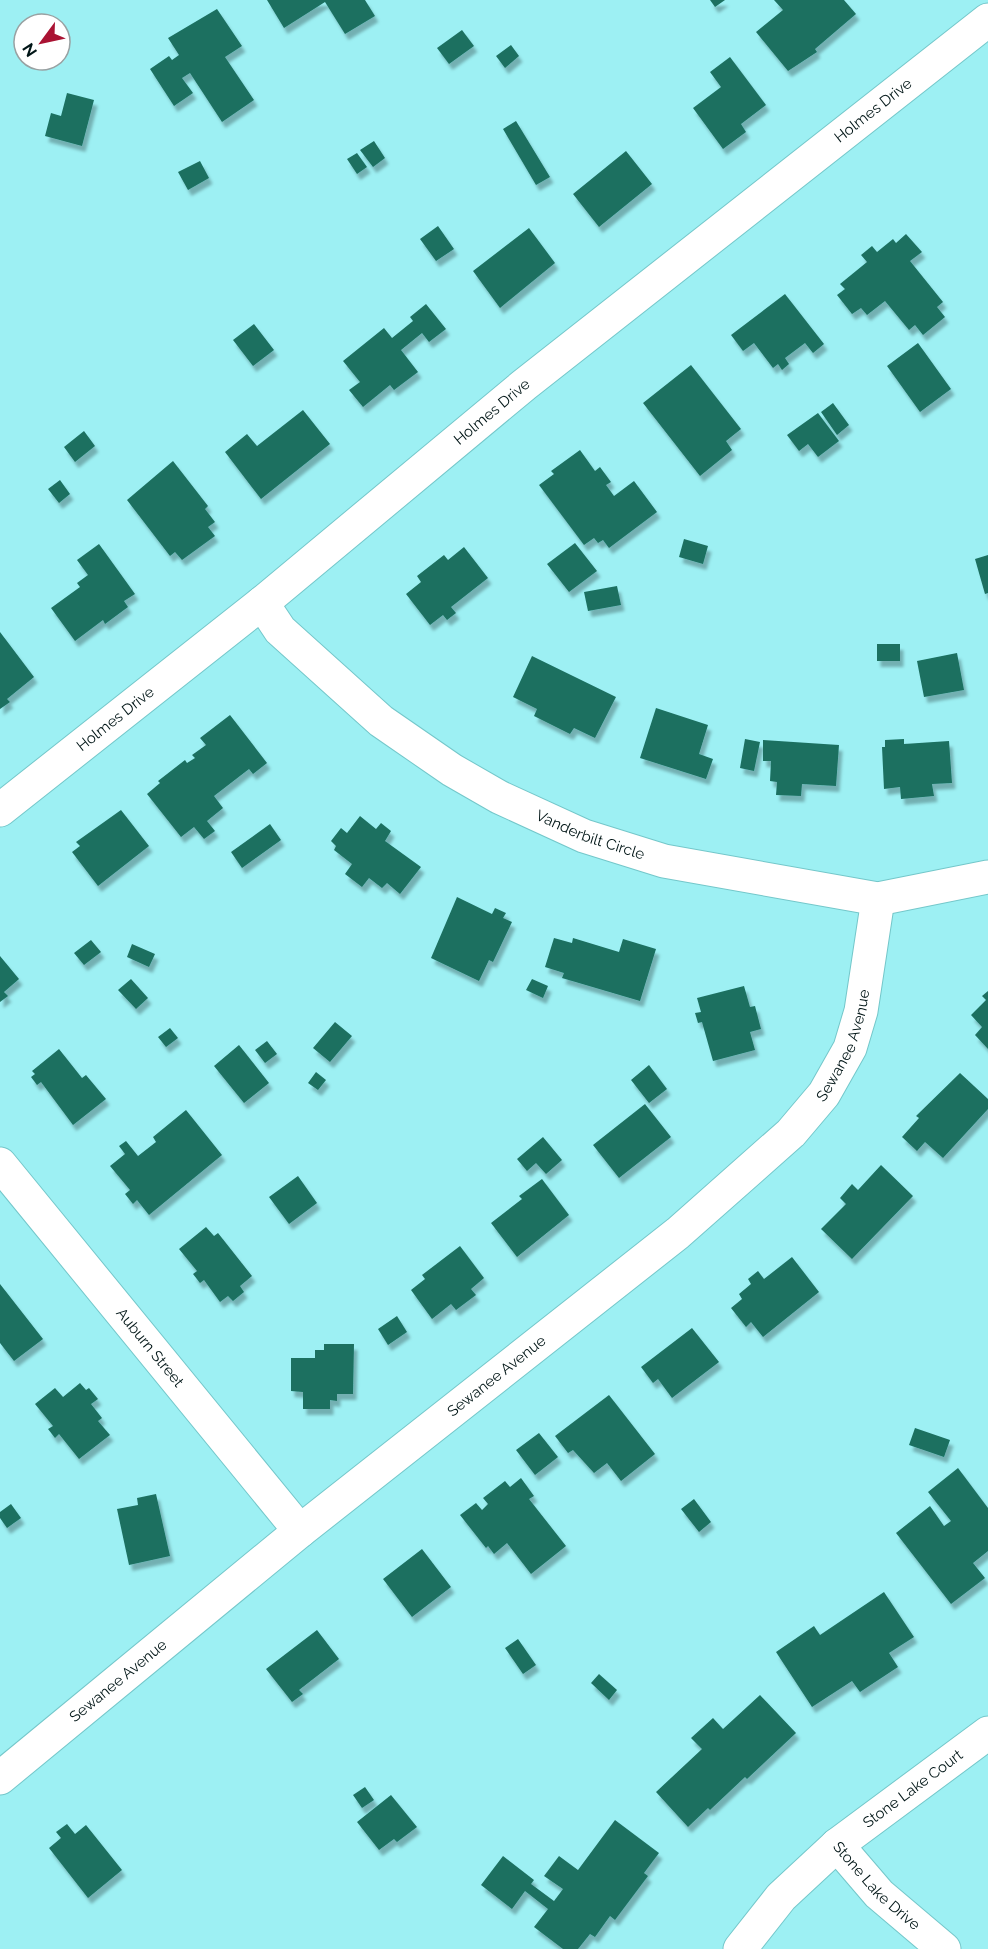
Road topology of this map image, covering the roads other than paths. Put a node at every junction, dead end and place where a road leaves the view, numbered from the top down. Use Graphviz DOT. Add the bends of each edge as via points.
graph roads {
  1 [pos="988,20"];
  2 [pos="262,603"];
  3 [pos="0,810"];
  4 [pos="988,878"];
  5 [pos="878,898"];
  6 [pos="0,1164"];
  7 [pos="300,1531"];
  8 [pos="988,1733"];
  9 [pos="0,1778"];
  10 [pos="837,1845"];
  11 [pos="740,1949"];
  12 [pos="944,1949"];
  1 -- 2 [label="street, Holmes Drive" via="524,385"];
  2 -- 3 [label="street, Holmes Drive"];
  2 -- 5 [label="street, Vanderbilt Circle" via="280,630 381,721 499,797 584,836 664,861"];
  4 -- 5 [label="street, Vanderbilt Circle"];
  5 -- 7 [label="street, Sewanee Avenue" via="861,1011 850,1048 824,1094 791,1133 678,1233"];
  6 -- 7 [label="street, Auburn Street"];
  7 -- 9 [label="street, Sewanee Avenue"];
  8 -- 10 [label="street, Stone Lake Court"];
  10 -- 11 [label="street, Stone Lake Drive" via="781,1897"];
  10 -- 12 [label="street, Stone Lake Drive" via="879,1894"];
}
